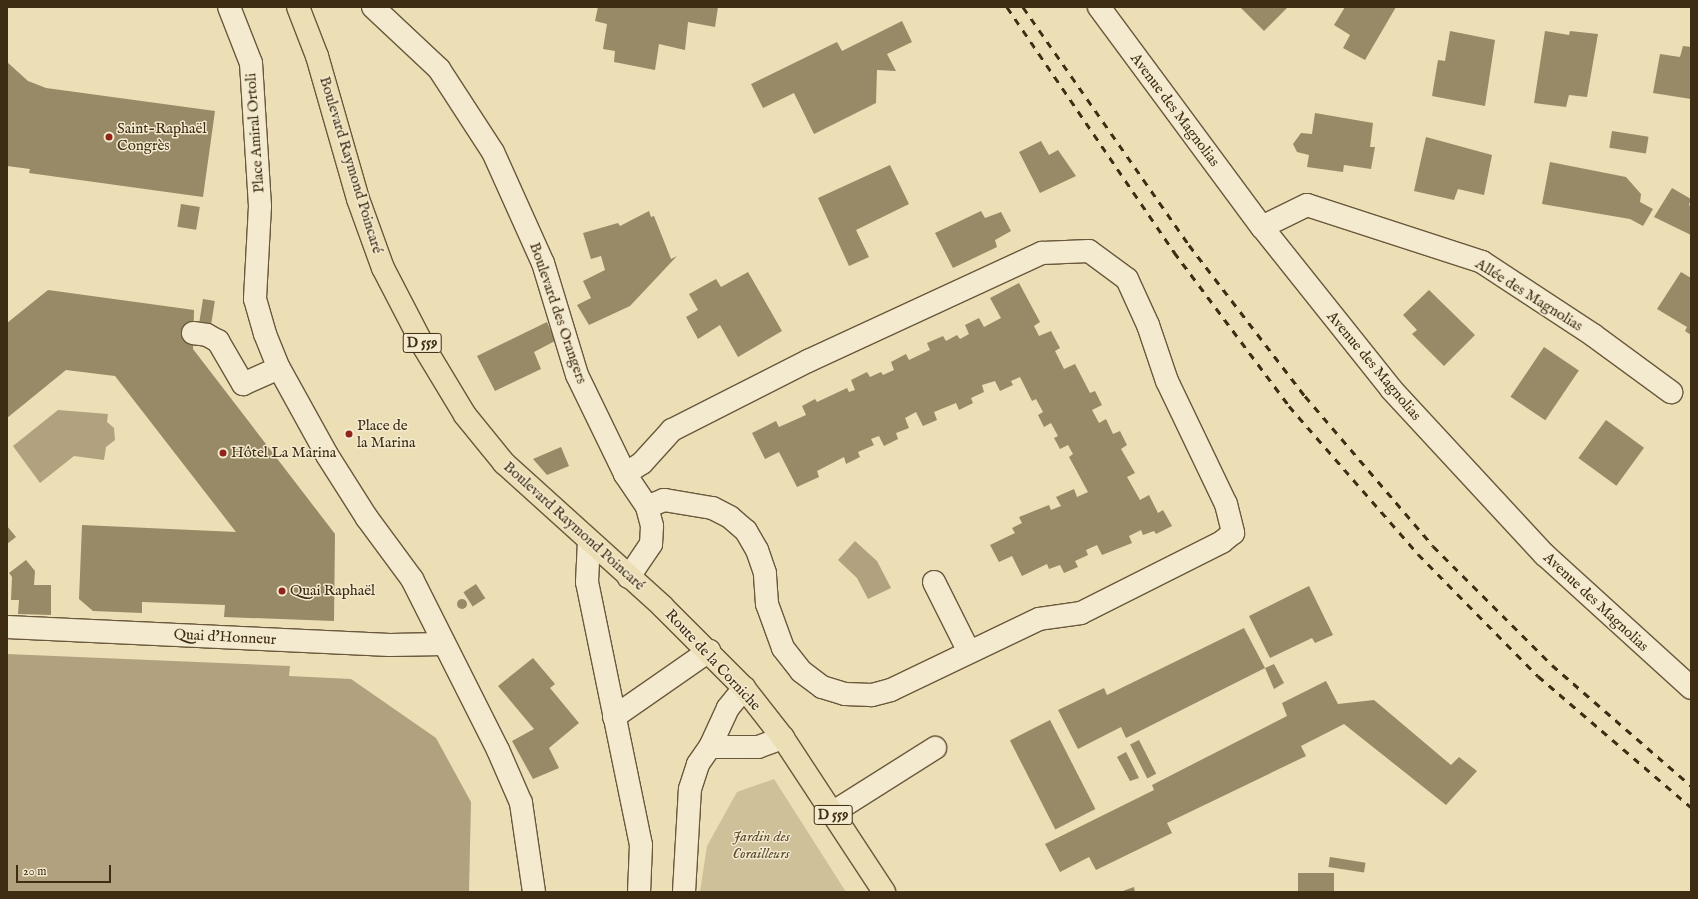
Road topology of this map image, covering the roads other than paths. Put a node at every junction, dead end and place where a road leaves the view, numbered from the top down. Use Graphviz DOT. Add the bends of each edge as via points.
graph roads {
  1 [pos="229,7"];
  2 [pos="298,7"];
  3 [pos="373,7"];
  4 [pos="1099,7"];
  5 [pos="1262,227"];
  6 [pos="193,333"];
  7 [pos="279,368"];
  8 [pos="1671,392"];
  9 [pos="625,474"];
  10 [pos="647,507"];
  11 [pos="589,541"];
  12 [pos="628,577"];
  13 [pos="934,582"];
  14 [pos="662,606"];
  15 [pos="7,626"];
  16 [pos="444,644"];
  17 [pos="708,651"];
  18 [pos="969,652"];
  19 [pos="744,688"];
  20 [pos="1691,688"];
  21 [pos="614,717"];
  22 [pos="783,738"];
  23 [pos="710,747"];
  24 [pos="935,748"];
  25 [pos="832,813"];
  26 [pos="534,892"];
  27 [pos="639,892"];
  28 [pos="684,892"];
  29 [pos="884,892"];
  1 -- 7 [label="street, Place Amiral Ortoli" via="251,63 260,206 255,299 265,334"];
  2 -- 11 [label="main road, Boulevard Raymond Poincaré / D 559" via="317,56 358,199 383,268 424,347 465,415 504,463"];
  3 -- 9 [label="street, Boulevard des Orangers" via="439,69 493,152 543,263 577,375"];
  4 -- 5 [label="street, Avenue des Magnolias"];
  5 -- 8 [label="street, Allée des Magnolias" via="1307,205 1482,262 1593,335"];
  5 -- 20 [label="street, Avenue des Magnolias" via="1392,390 1535,544"];
  6 -- 7 [label="street" via="207,335 218,341 243,384"];
  7 -- 16 [label="street" via="327,455 367,518 412,579"];
  9 -- 10 [label="street, Boulevard des Orangers"];
  9 -- 18 [label="street" via="642,463 672,430 808,361 1042,253 1090,251 1127,279 1148,325 1167,381 1226,504 1233,533 1222,542 1081,614 1039,619"];
  10 -- 12 [label="street, Boulevard des Orangers" via="652,526 651,544"];
  10 -- 18 [label="street" via="664,500 712,508 730,517 746,531 757,550 765,573 767,604 783,648 800,671 822,687 845,694 872,695 891,690"];
  11 -- 12 [label="main road, Boulevard Raymond Poincaré / D 559"];
  11 -- 21 [label="street" via="587,582"];
  12 -- 14 [label="main road, Boulevard Raymond Poincaré / D 559"];
  13 -- 18 [label="street"];
  14 -- 17 [label="main road, Route de la Corniche / D 559"];
  15 -- 16 [label="street, Quai d'Honneur" via="390,645"];
  16 -- 26 [label="street" via="498,750 521,803"];
  17 -- 19 [label="main road, Route de la Corniche / D 559"];
  17 -- 21 [label="street"];
  19 -- 22 [label="main road, Route de la Corniche / D 559"];
  19 -- 23 [label="street" via="728,708"];
  21 -- 27 [label="street" via="641,846"];
  22 -- 23 [label="street" via="758,747"];
  22 -- 25 [label="main road, Route de la Corniche / D 559"];
  23 -- 28 [label="street" via="698,764 690,789"];
  24 -- 25 [label="street"];
  25 -- 29 [label="main road, Route de la Corniche / D 559"];
}
